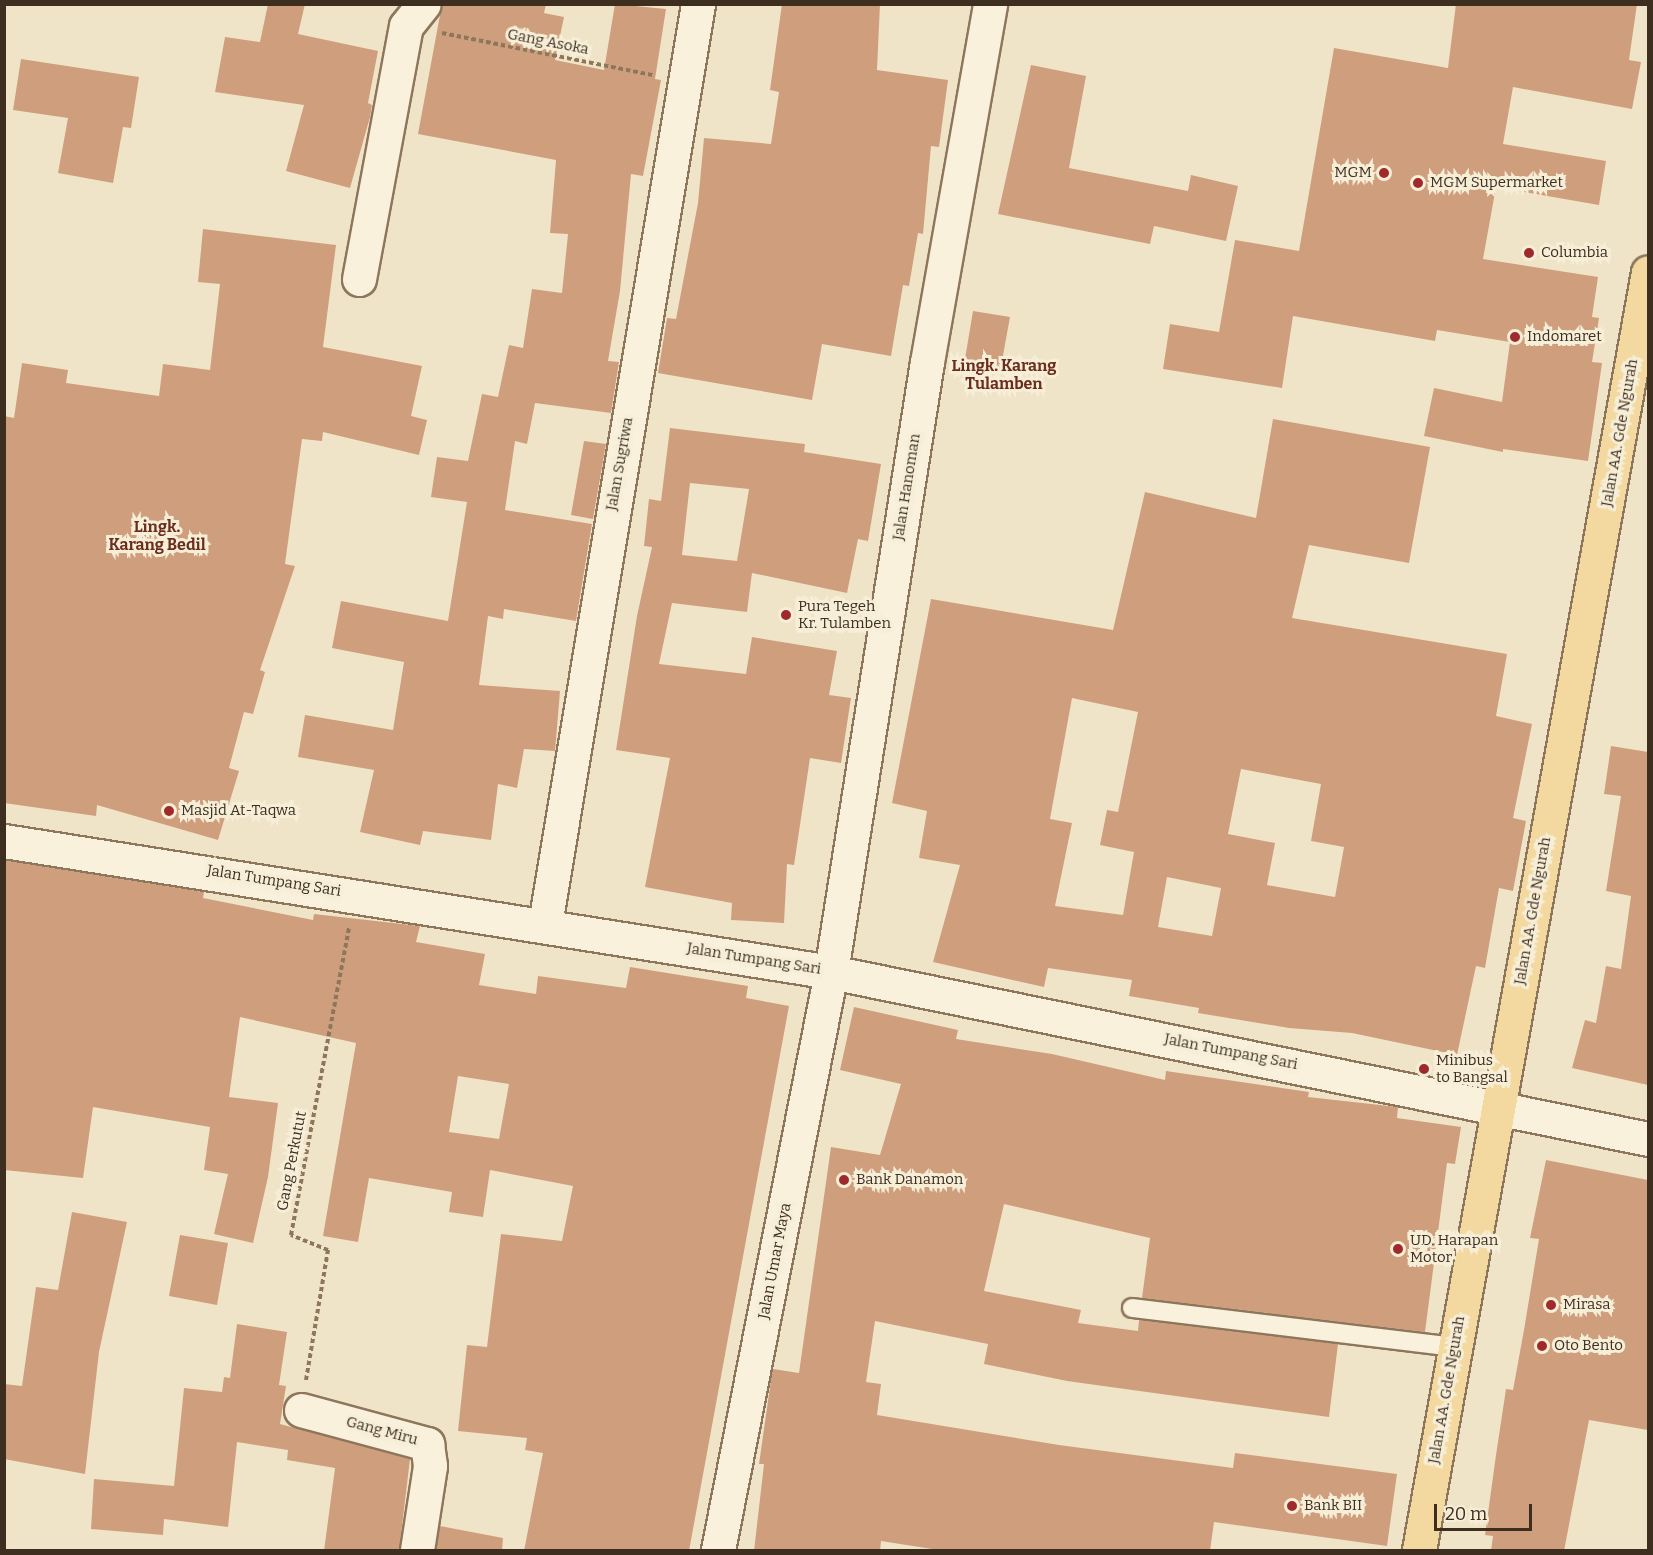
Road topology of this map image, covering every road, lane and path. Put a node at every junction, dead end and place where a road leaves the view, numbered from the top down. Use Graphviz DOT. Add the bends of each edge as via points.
graph roads {
  1 [pos="698,4"];
  2 [pos="990,4"];
  3 [pos="415,15"];
  4 [pos="686,81"];
  5 [pos="1648,272"];
  6 [pos="359,279"];
  7 [pos="4,841"];
  8 [pos="355,894"];
  9 [pos="545,924"];
  10 [pos="831,972"];
  11 [pos="1498,1106"];
  12 [pos="1648,1138"];
  13 [pos="1131,1308"];
  14 [pos="1454,1347"];
  15 [pos="301,1410"];
  16 [pos="417,1551"];
  17 [pos="718,1551"];
  18 [pos="1419,1551"];
  1 -- 4 [label="street, Jalan Sugriwa"];
  2 -- 10 [label="street, Jalan Hanoman" via="925,374"];
  3 -- 4 [label="path, Gang Asoka"];
  3 -- 6 [label="street"];
  4 -- 9 [label="street, Jalan Sugriwa"];
  5 -- 11 [label="main road, Jalan AA. Gde Ngurah"];
  7 -- 8 [label="street, Jalan Tumpang Sari"];
  8 -- 9 [label="street, Jalan Tumpang Sari"];
  8 -- 15 [label="path, Gang Perkutut" via="291,1235 328,1250"];
  9 -- 10 [label="street, Jalan Tumpang Sari"];
  10 -- 11 [label="street, Jalan Tumpang Sari"];
  10 -- 17 [label="street, Jalan Umar Maya"];
  11 -- 12 [label="street, Jalan Tumpang Sari"];
  11 -- 14 [label="main road, Jalan AA. Gde Ngurah"];
  13 -- 14 [label="lane"];
  14 -- 18 [label="main road, Jalan AA. Gde Ngurah"];
  15 -- 16 [label="street, Gang Miru" via="427,1444 430,1466"];
}
